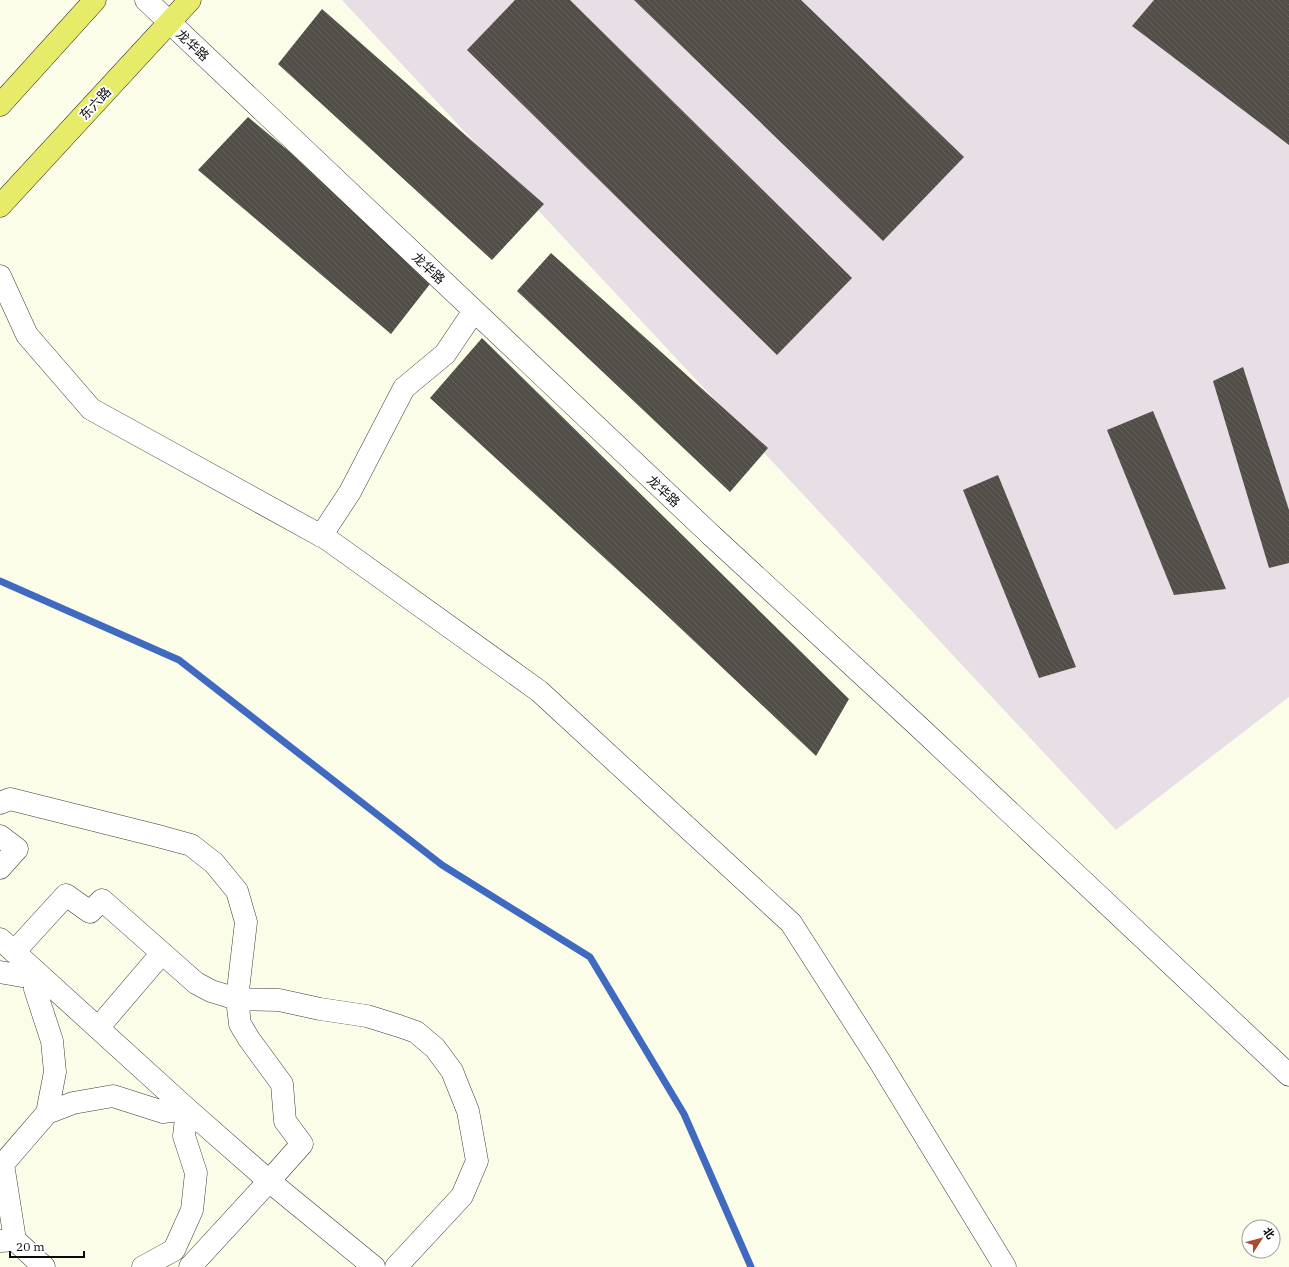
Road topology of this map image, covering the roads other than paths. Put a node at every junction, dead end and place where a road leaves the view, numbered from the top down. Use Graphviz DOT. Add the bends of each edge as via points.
graph roads {
  1 [pos="95,0"];
  2 [pos="146,0"];
  3 [pos="190,0"];
  4 [pos="170,22"];
  5 [pos="0,105"];
  6 [pos="0,206"];
  7 [pos="0,276"];
  8 [pos="474,311"];
  9 [pos="321,536"];
  10 [pos="0,803"];
  11 [pos="0,836"];
  12 [pos="0,868"];
  13 [pos="7,946"];
  14 [pos="162,953"];
  15 [pos="35,971"];
  16 [pos="0,972"];
  17 [pos="237,999"];
  18 [pos="98,1028"];
  19 [pos="1289,1075"];
  20 [pos="187,1109"];
  21 [pos="47,1113"];
  22 [pos="2,1163"];
  23 [pos="269,1181"];
  24 [pos="7,1241"];
  25 [pos="44,1267"];
  26 [pos="143,1267"];
  27 [pos="190,1267"];
  28 [pos="374,1267"];
  29 [pos="396,1267"];
  30 [pos="1006,1267"];
  1 -- 5 [label="main road"];
  2 -- 4 [label="street, 龙华路"];
  3 -- 4 [label="main road, 东六路"];
  4 -- 6 [label="main road, 东六路"];
  4 -- 8 [label="street, 龙华路"];
  7 -- 9 [label="street" via="27,335 91,409"];
  8 -- 9 [label="street" via="445,354 404,388 350,492"];
  8 -- 19 [label="street, 龙华路"];
  9 -- 30 [label="street" via="539,691 791,923"];
  10 -- 17 [label="street" via="10,800 191,845 214,863 237,891 246,922"];
  11 -- 12 [label="street" via="16,849"];
  13 -- 14 [label="street" via="66,895 90,912 102,900"];
  13 -- 15 [label="street"];
  14 -- 17 [label="street" via="196,983"];
  14 -- 18 [label="street"];
  15 -- 16 [label="street" via="22,976"];
  15 -- 18 [label="street"];
  15 -- 21 [label="street" via="35,989 52,1041 55,1072"];
  17 -- 23 [label="street" via="240,1024 282,1084 285,1121 302,1144"];
  17 -- 29 [label="street" via="279,1000 367,1016 399,1026 416,1032 435,1048 452,1071 468,1111 477,1161 462,1196"];
  18 -- 20 [label="street"];
  20 -- 21 [label="street" via="163,1112 113,1096 73,1102"];
  20 -- 23 [label="street"];
  20 -- 26 [label="street" via="184,1136 196,1174 192,1210 174,1250"];
  21 -- 22 [label="street"];
  22 -- 24 [label="street"];
  23 -- 27 [label="street"];
  23 -- 28 [label="street"];
  24 -- 25 [label="street"];
}
